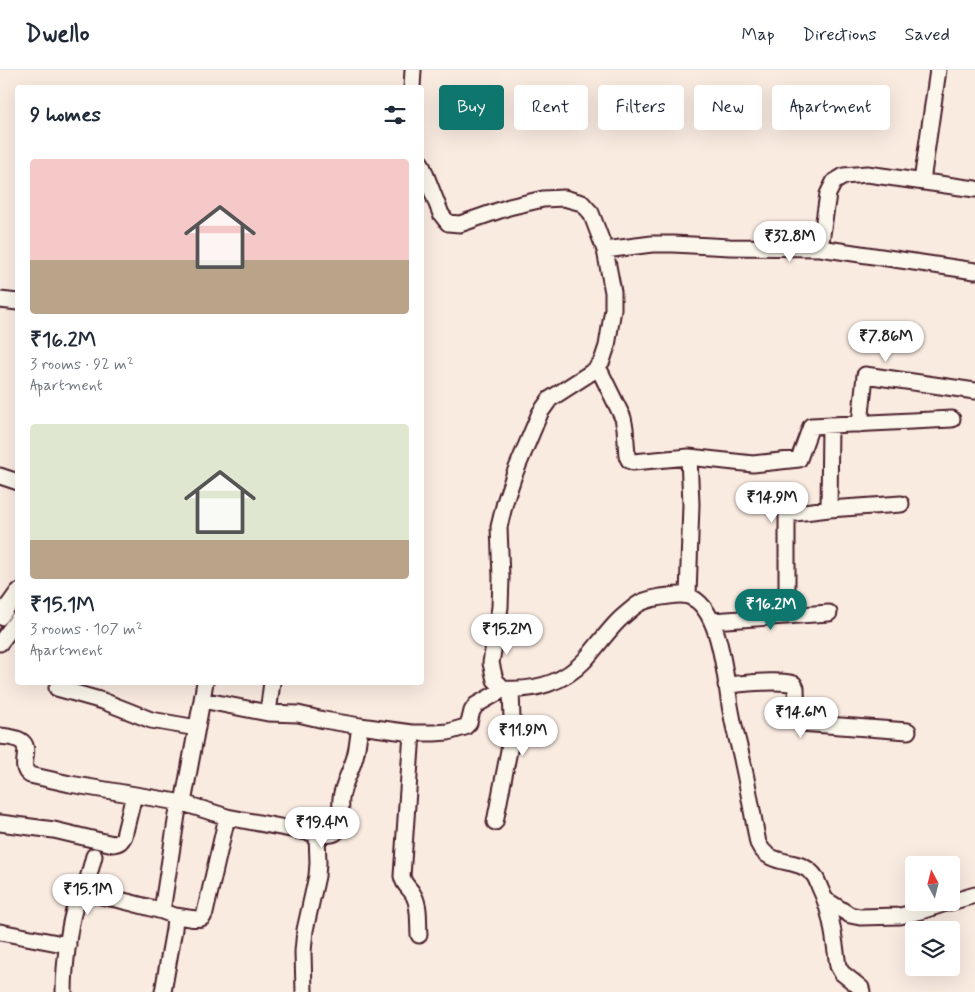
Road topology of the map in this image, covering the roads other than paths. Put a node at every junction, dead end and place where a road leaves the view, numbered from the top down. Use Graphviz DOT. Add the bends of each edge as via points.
graph roads {
  1 [pos="413,70"];
  2 [pos="938,70"];
  3 [pos="412,85"];
  4 [pos="424,172"];
  5 [pos="922,181"];
  6 [pos="975,189"];
  7 [pos="820,248"];
  8 [pos="605,250"];
  9 [pos="975,271"];
  10 [pos="0,300"];
  11 [pos="15,302"];
  12 [pos="598,367"];
  13 [pos="975,391"];
  14 [pos="952,419"];
  15 [pos="860,424"];
  16 [pos="830,425"];
  17 [pos="689,457"];
  18 [pos="0,476"];
  19 [pos="15,481"];
  20 [pos="901,504"];
  21 [pos="829,509"];
  22 [pos="15,596"];
  23 [pos="688,596"];
  24 [pos="787,598"];
  25 [pos="829,613"];
  26 [pos="0,617"];
  27 [pos="712,621"];
  28 [pos="15,623"];
  29 [pos="0,643"];
  30 [pos="204,685"];
  31 [pos="272,685"];
  32 [pos="726,685"];
  33 [pos="57,688"];
  34 [pos="508,689"];
  35 [pos="202,700"];
  36 [pos="268,713"];
  37 [pos="360,726"];
  38 [pos="197,728"];
  39 [pos="908,731"];
  40 [pos="412,733"];
  41 [pos="0,736"];
  42 [pos="134,795"];
  43 [pos="181,803"];
  44 [pos="227,817"];
  45 [pos="495,822"];
  46 [pos="0,823"];
  47 [pos="317,834"];
  48 [pos="94,856"];
  49 [pos="84,894"];
  50 [pos="975,895"];
  51 [pos="960,899"];
  52 [pos="826,900"];
  53 [pos="921,911"];
  54 [pos="168,914"];
  55 [pos="0,932"];
  56 [pos="419,935"];
  57 [pos="68,945"];
  58 [pos="64,992"];
  59 [pos="163,992"];
  60 [pos="304,992"];
  61 [pos="862,992"];
  1 -- 3 [label="street"];
  2 -- 5 [label="street"];
  4 -- 8 [label="street" via="441,214 448,223 460,224 509,207 564,198 582,203 591,213"];
  5 -- 6 [label="street"];
  5 -- 7 [label="street" via="867,174 844,176 834,182 828,194"];
  7 -- 8 [label="street" via="652,244"];
  7 -- 9 [label="street"];
  8 -- 12 [label="street" via="613,292 612,309 607,346"];
  10 -- 11 [label="street"];
  12 -- 17 [label="street" via="623,418 629,460"];
  12 -- 34 [label="street" via="545,405 504,502 499,527 500,607 491,663 495,680"];
  13 -- 15 [label="street" via="865,375"];
  14 -- 15 [label="street"];
  15 -- 16 [label="street"];
  16 -- 17 [label="street" via="811,426 799,458 753,464"];
  16 -- 21 [label="street"];
  17 -- 23 [label="street"];
  18 -- 19 [label="street"];
  20 -- 21 [label="street"];
  21 -- 24 [label="street" via="787,514"];
  22 -- 26 [label="street"];
  23 -- 27 [label="street" via="705,609"];
  23 -- 34 [label="street" via="658,597 640,603 618,621 583,662 567,674 537,687"];
  25 -- 27 [label="street"];
  27 -- 32 [label="street" via="721,647"];
  28 -- 29 [label="street"];
  30 -- 35 [label="street"];
  31 -- 36 [label="street"];
  32 -- 39 [label="street" via="794,684 800,723"];
  32 -- 52 [label="street" via="762,852 814,875"];
  33 -- 38 [label="street" via="103,701 151,720"];
  34 -- 40 [label="street" via="476,705 465,727 448,732"];
  34 -- 45 [label="street" via="512,735"];
  35 -- 36 [label="street"];
  35 -- 38 [label="street"];
  36 -- 37 [label="street" via="298,714"];
  37 -- 40 [label="street"];
  37 -- 47 [label="street" via="354,762 341,798 340,826 337,832"];
  38 -- 43 [label="street"];
  40 -- 56 [label="street" via="402,876 416,899"];
  41 -- 42 [label="street" via="22,741 24,768 30,775"];
  42 -- 43 [label="street"];
  42 -- 46 [label="street" via="124,836 118,844 54,830"];
  43 -- 44 [label="street"];
  43 -- 54 [label="street"];
  44 -- 47 [label="street"];
  44 -- 54 [label="street" via="205,913 200,918"];
  47 -- 60 [label="street" via="317,876 303,952"];
  48 -- 49 [label="street"];
  49 -- 54 [label="street"];
  49 -- 57 [label="street" via="77,900"];
  50 -- 51 [label="street"];
  52 -- 53 [label="street" via="850,915 860,917 900,916"];
  52 -- 61 [label="street" via="838,966"];
  54 -- 59 [label="street" via="174,929"];
  55 -- 57 [label="street"];
  57 -- 58 [label="street"];
}
